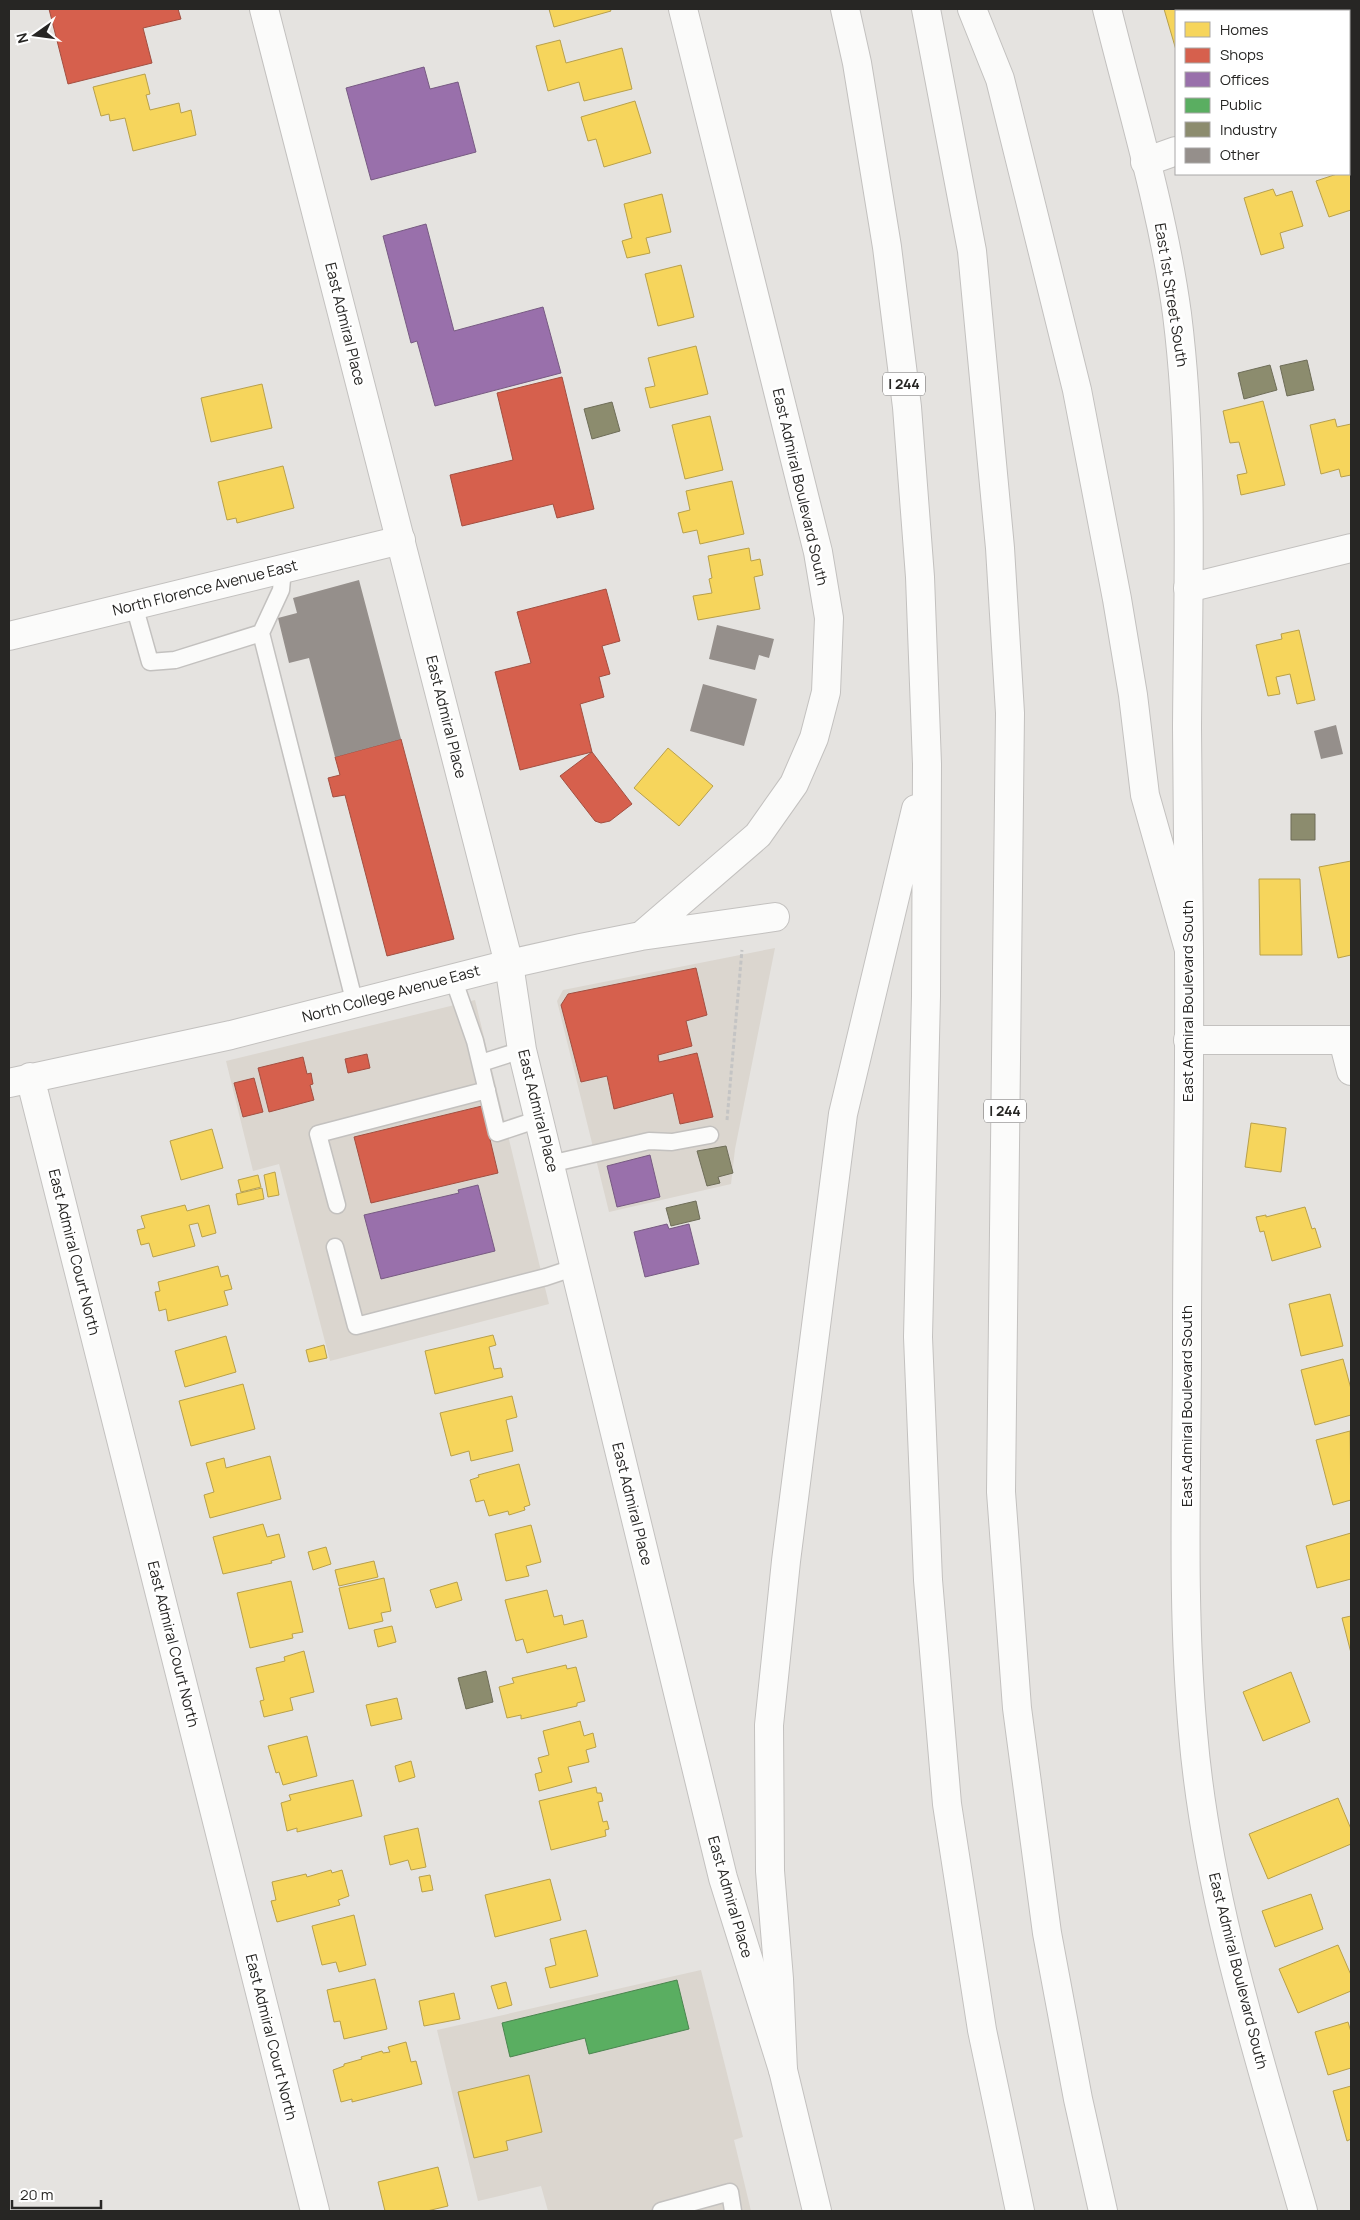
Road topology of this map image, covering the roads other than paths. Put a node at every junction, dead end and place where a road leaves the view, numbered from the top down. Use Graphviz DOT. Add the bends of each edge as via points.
graph roads {
  1 [pos="264,9"];
  2 [pos="682,9"];
  3 [pos="845,9"];
  4 [pos="926,9"];
  5 [pos="972,9"];
  6 [pos="1107,9"];
  7 [pos="1175,151"];
  8 [pos="1145,162"];
  9 [pos="401,540"];
  10 [pos="1351,548"];
  11 [pos="283,568"];
  12 [pos="1188,588"];
  13 [pos="134,605"];
  14 [pos="261,633"];
  15 [pos="9,636"];
  16 [pos="927,764"];
  17 [pos="775,917"];
  18 [pos="641,936"];
  19 [pos="1190,950"];
  20 [pos="509,964"];
  21 [pos="453,978"];
  22 [pos="355,1004"];
  23 [pos="1188,1040"];
  24 [pos="1347,1040"];
  25 [pos="522,1050"];
  26 [pos="480,1063"];
  27 [pos="1351,1072"];
  28 [pos="20,1080"];
  29 [pos="487,1090"];
  30 [pos="539,1118"];
  31 [pos="710,1136"];
  32 [pos="550,1164"];
  33 [pos="336,1205"];
  34 [pos="335,1247"];
  35 [pos="576,1267"];
  36 [pos="783,2070"];
  37 [pos="315,2211"];
  38 [pos="661,2211"];
  39 [pos="733,2211"];
  40 [pos="817,2211"];
  41 [pos="1020,2211"];
  42 [pos="1103,2211"];
  43 [pos="1304,2211"];
  1 -- 9 [label="main road, East Admiral Place"];
  2 -- 18 [label="main road, East Admiral Boulevard South" via="818,552 829,618 826,692 814,738 794,784 758,835"];
  3 -- 16 [label="main road, I 244" via="857,63 885,238 907,407 920,577"];
  4 -- 42 [label="main road, I 244" via="972,251 1000,548 1010,713 1001,1492 1016,1708 1047,1933"];
  5 -- 19 [label="main road" via="1000,79 1077,390 1117,599 1145,795"];
  6 -- 8 [label="main road, East 1st Street South"];
  7 -- 8 [label="main road"];
  8 -- 12 [label="main road, East 1st Street South" via="1165,239 1177,313 1182,370"];
  9 -- 11 [label="main road, North Florence Avenue East"];
  9 -- 20 [label="main road, East Admiral Place"];
  10 -- 12 [label="main road"];
  11 -- 13 [label="main road, North Florence Avenue East"];
  11 -- 14 [label="lane" via="281,590"];
  12 -- 19 [label="main road, East Admiral Boulevard South"];
  13 -- 14 [label="lane" via="150,662 175,660"];
  13 -- 15 [label="main road, North Florence Avenue East"];
  14 -- 22 [label="lane"];
  16 -- 36 [label="main road" via="843,1114 786,1561 770,1725 770,1871"];
  16 -- 41 [label="main road, I 244" via="926,996 918,1337 928,1580 947,1804 982,2030"];
  17 -- 18 [label="main road, North College Avenue East"];
  18 -- 20 [label="main road, North College Avenue East"];
  19 -- 23 [label="main road, East Admiral Boulevard South"];
  20 -- 21 [label="main road, North College Avenue East"];
  20 -- 25 [label="main road, East Admiral Place"];
  21 -- 22 [label="main road, North College Avenue East"];
  21 -- 26 [label="lane"];
  22 -- 28 [label="main road, North College Avenue East" via="230,1035"];
  23 -- 24 [label="main road"];
  23 -- 43 [label="main road, East Admiral Boulevard South" via="1187,1524 1193,1732 1205,1832 1223,1923"];
  24 -- 27 [label="main road"];
  25 -- 26 [label="lane"];
  25 -- 30 [label="main road, East Admiral Place"];
  26 -- 29 [label="lane"];
  28 -- 37 [label="main road, East Admiral Court North"];
  29 -- 30 [label="lane" via="498,1134"];
  29 -- 33 [label="lane" via="318,1134"];
  30 -- 32 [label="main road, East Admiral Place"];
  31 -- 32 [label="lane" via="672,1142 649,1141"];
  32 -- 35 [label="main road, East Admiral Place"];
  34 -- 35 [label="lane" via="356,1326 546,1278"];
  35 -- 36 [label="main road, East Admiral Place" via="722,1878"];
  36 -- 40 [label="main road, East Admiral Place"];
  38 -- 39 [label="lane" via="730,2192"];
}
